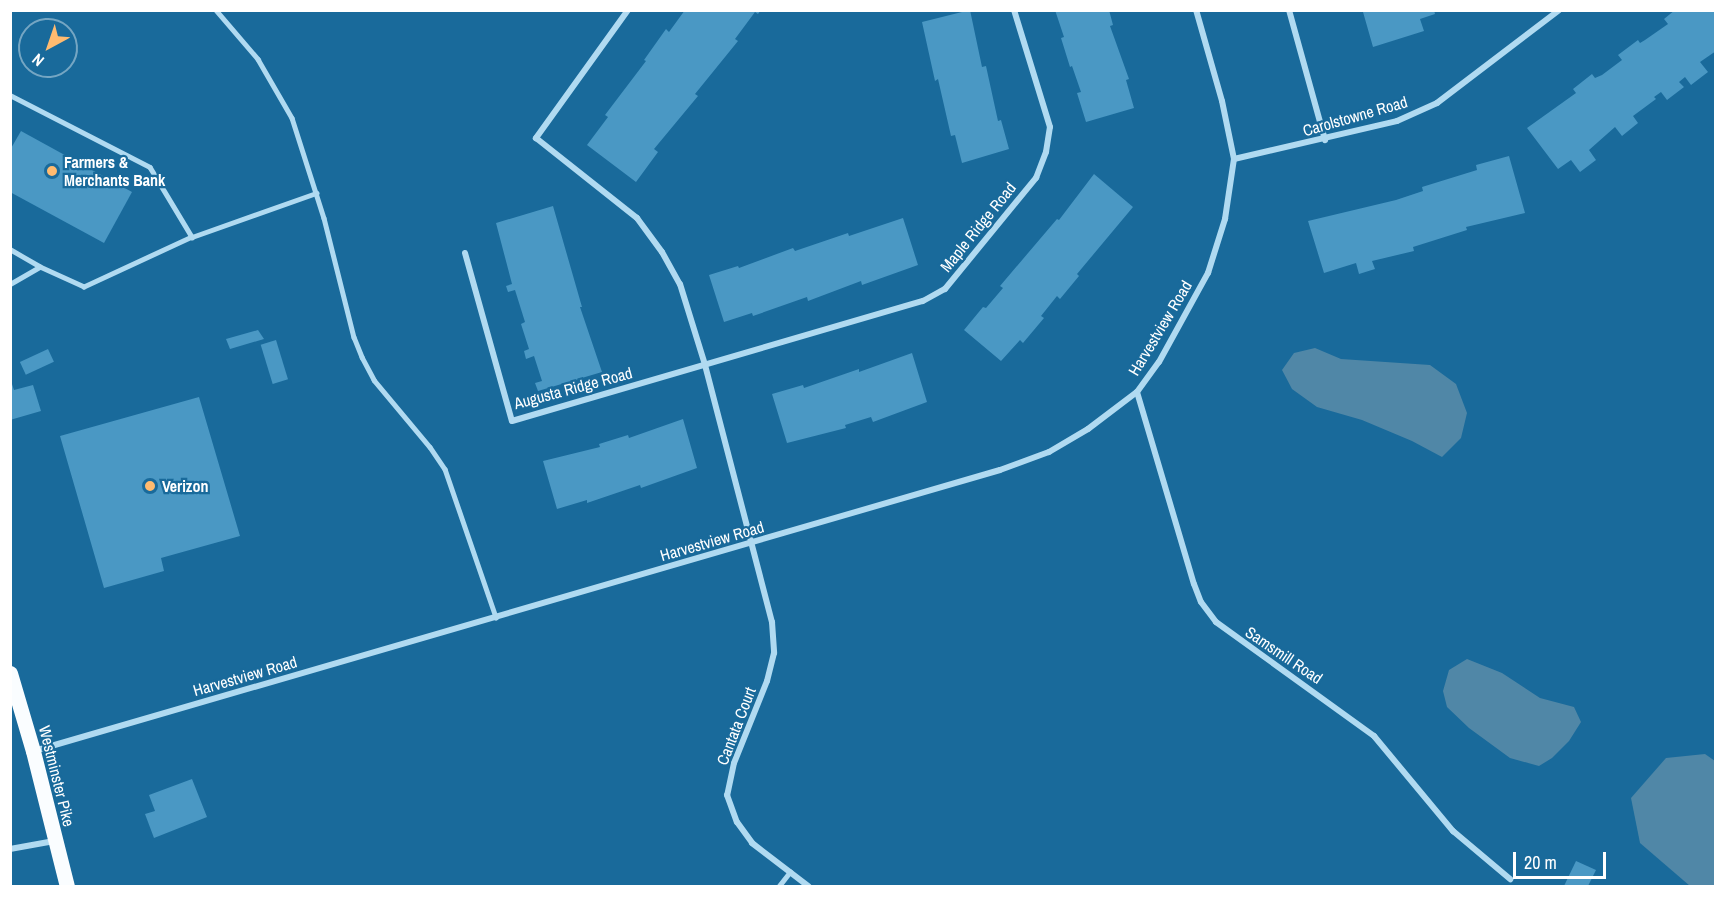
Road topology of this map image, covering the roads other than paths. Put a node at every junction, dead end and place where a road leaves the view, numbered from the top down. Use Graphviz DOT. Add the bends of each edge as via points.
graph roads {
  1 [pos="216,10"];
  2 [pos="628,10"];
  3 [pos="1014,10"];
  4 [pos="1196,10"];
  5 [pos="1288,10"];
  6 [pos="1559,10"];
  7 [pos="10,95"];
  8 [pos="1325,140"];
  9 [pos="1234,159"];
  10 [pos="316,193"];
  11 [pos="192,237"];
  12 [pos="10,250"];
  13 [pos="465,253"];
  14 [pos="40,267"];
  15 [pos="10,284"];
  16 [pos="705,365"];
  17 [pos="1137,392"];
  18 [pos="751,544"];
  19 [pos="496,616"];
  20 [pos="10,673"];
  21 [pos="33,751"];
  22 [pos="54,841"];
  23 [pos="10,849"];
  24 [pos="790,872"];
  25 [pos="1510,879"];
  26 [pos="67,886"];
  27 [pos="779,886"];
  28 [pos="808,886"];
  1 -- 10 [label="lane" via="258,59 292,118"];
  2 -- 16 [label="street" via="536,138 602,188 637,218 650,235 680,284"];
  3 -- 16 [label="street, Maple Ridge Road" via="1050,127 1046,152 1036,178 945,289 923,301"];
  4 -- 9 [label="street"];
  5 -- 8 [label="street"];
  6 -- 8 [label="street, Carolstowne Road" via="1437,103 1397,121"];
  7 -- 11 [label="lane" via="150,167"];
  8 -- 9 [label="street, Carolstowne Road"];
  9 -- 17 [label="street, Harvestview Road" via="1225,219 1208,273 1159,362"];
  10 -- 11 [label="lane"];
  10 -- 19 [label="lane" via="362,357 374,380 445,469"];
  11 -- 14 [label="lane" via="84,287"];
  12 -- 14 [label="lane"];
  13 -- 16 [label="street, Augusta Ridge Road" via="512,421"];
  14 -- 15 [label="lane"];
  16 -- 18 [label="street"];
  17 -- 18 [label="street, Harvestview Road" via="1049,452"];
  17 -- 25 [label="street, Samsmill Road" via="1194,584 1215,622 1374,736 1453,831"];
  18 -- 19 [label="street, Harvestview Road"];
  18 -- 24 [label="street, Cantata Court" via="772,622 774,653 734,763 727,795 737,822 752,843"];
  19 -- 21 [label="street, Harvestview Road"];
  20 -- 21 [label="main road, Westminster Pike"];
  21 -- 22 [label="main road, Westminster Pike"];
  22 -- 23 [label="street"];
  22 -- 26 [label="main road, Westminster Pike"];
  24 -- 27 [label="lane"];
  24 -- 28 [label="street, Cantata Court"];
}
